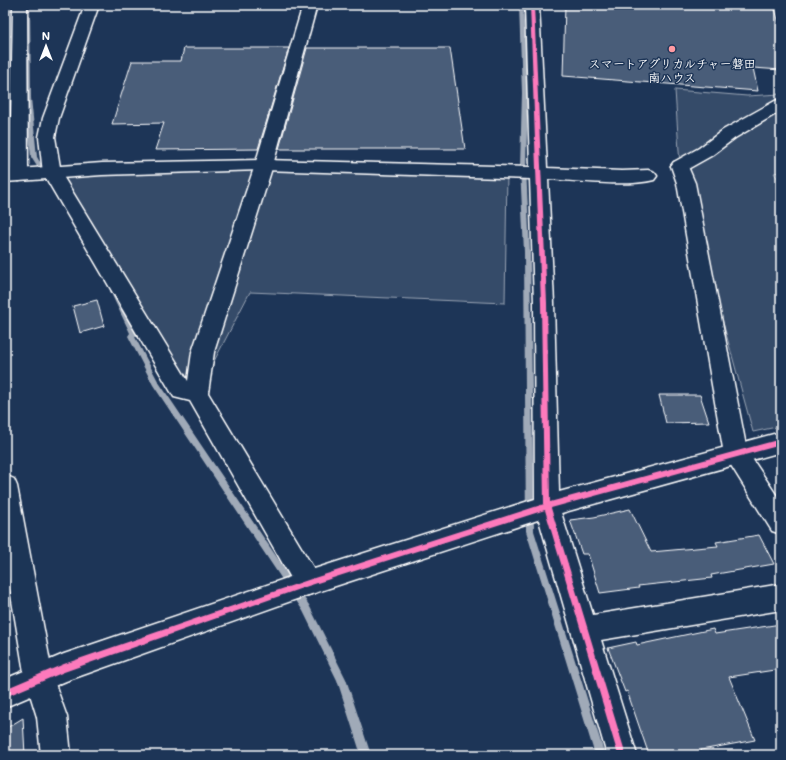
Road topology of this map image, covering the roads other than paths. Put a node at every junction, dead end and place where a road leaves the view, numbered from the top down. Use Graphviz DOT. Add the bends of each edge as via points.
graph roads {
  1 [pos="20,5"];
  2 [pos="92,5"];
  3 [pos="310,5"];
  4 [pos="532,5"];
  5 [pos="781,104"];
  6 [pos="264,165"];
  7 [pos="52,173"];
  8 [pos="538,174"];
  9 [pos="12,175"];
  10 [pos="648,176"];
  11 [pos="197,394"];
  12 [pos="781,442"];
  13 [pos="736,454"];
  14 [pos="5,486"];
  15 [pos="548,506"];
  16 [pos="781,523"];
  17 [pos="308,583"];
  18 [pos="781,597"];
  19 [pos="584,630"];
  20 [pos="39,678"];
  21 [pos="5,693"];
  22 [pos="56,755"];
  23 [pos="622,755"];
  1 -- 9 [label="street"];
  2 -- 7 [label="street" via="51,118 47,137"];
  3 -- 6 [label="street"];
  4 -- 8 [label="street"];
  5 -- 13 [label="street" via="680,166 686,183"];
  6 -- 7 [label="street" via="102,169"];
  6 -- 8 [label="street"];
  6 -- 11 [label="street" via="203,352"];
  7 -- 9 [label="street"];
  7 -- 11 [label="street" via="182,391"];
  8 -- 10 [label="street"];
  8 -- 15 [label="street" via="544,303"];
  11 -- 17 [label="street"];
  12 -- 13 [label="street"];
  13 -- 15 [label="street"];
  13 -- 16 [label="street"];
  14 -- 20 [label="street"];
  15 -- 17 [label="street"];
  15 -- 19 [label="street"];
  17 -- 20 [label="street"];
  18 -- 19 [label="street"];
  19 -- 23 [label="street"];
  20 -- 21 [label="street"];
  20 -- 22 [label="street" via="52,717"];
}
